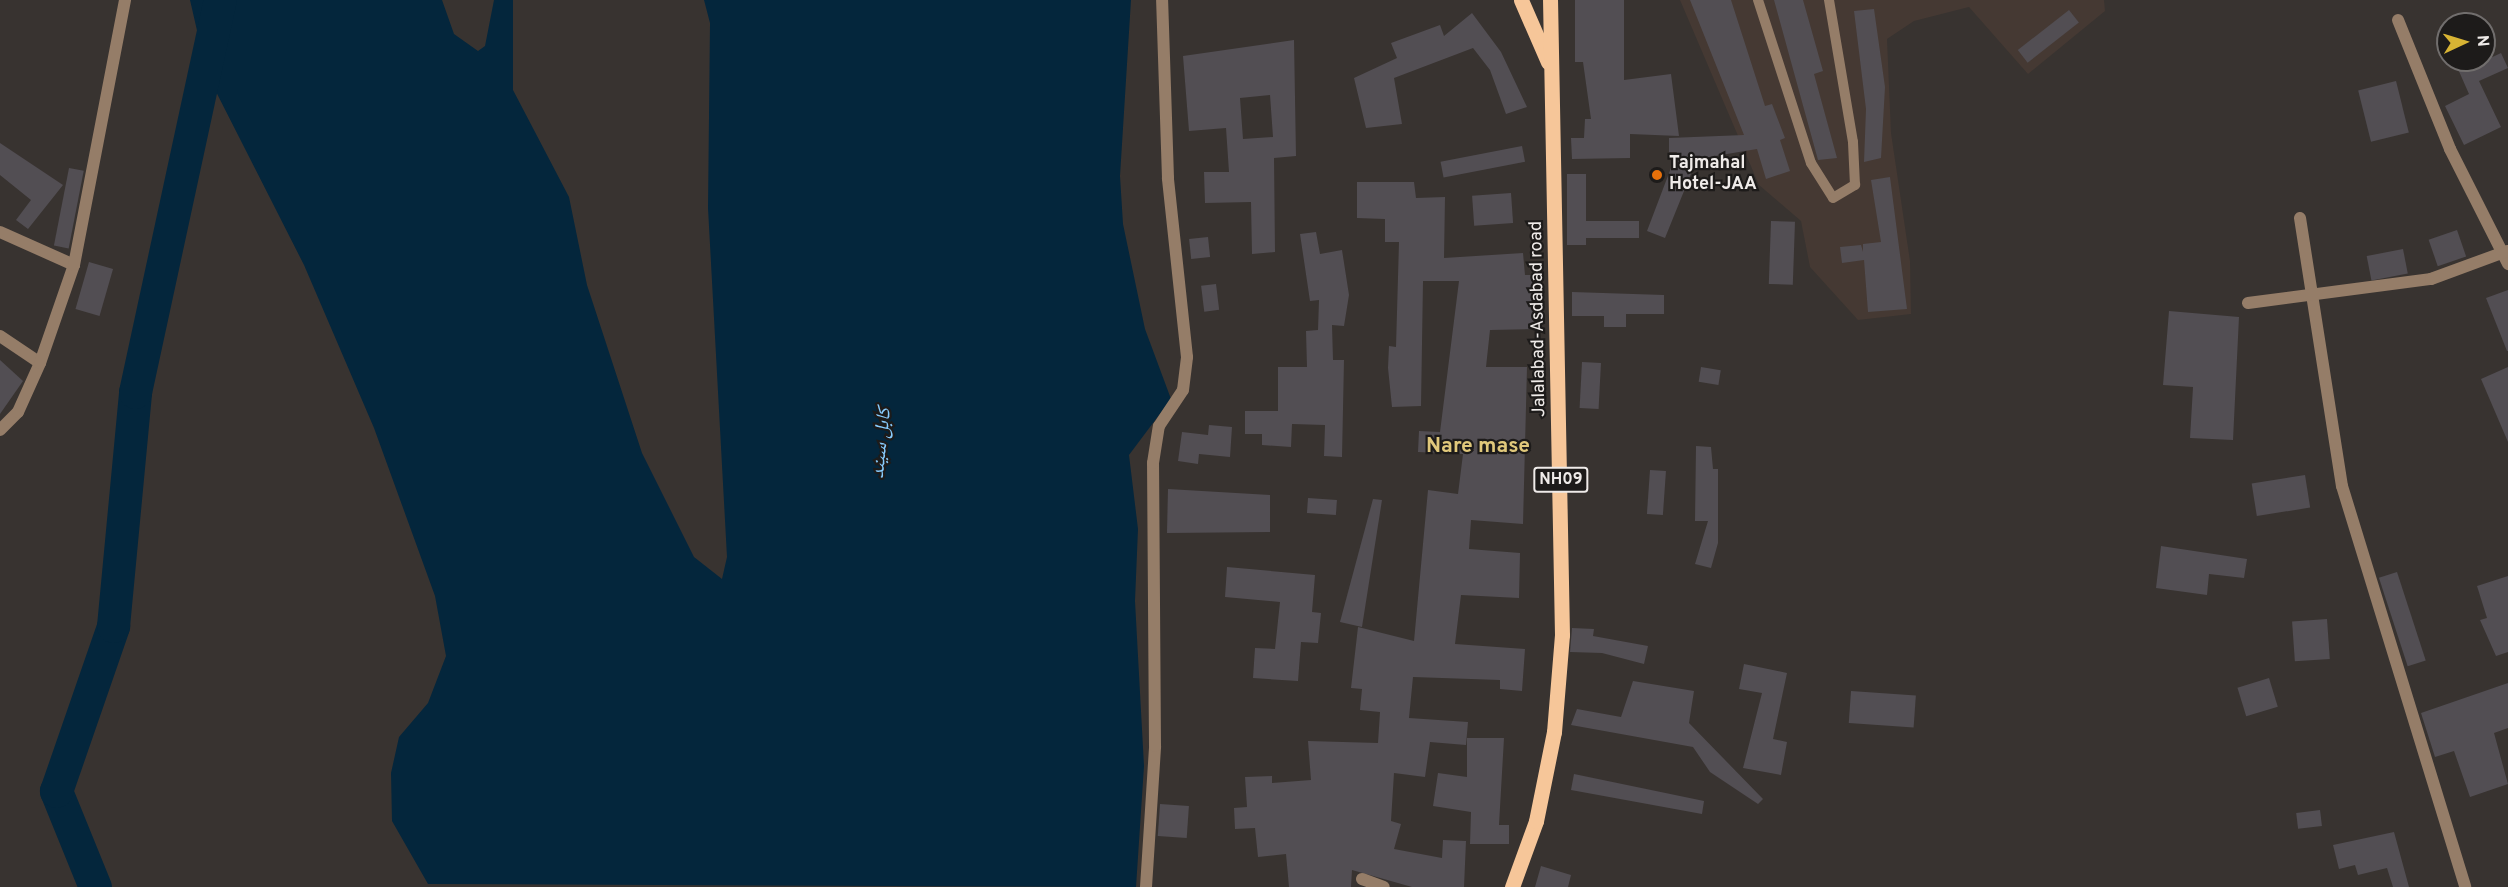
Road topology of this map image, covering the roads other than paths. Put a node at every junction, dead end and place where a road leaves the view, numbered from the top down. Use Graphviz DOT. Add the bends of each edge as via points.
graph roads {
  1 [pos="125,0"];
  2 [pos="1162,0"];
  3 [pos="1521,0"];
  4 [pos="1550,0"];
  5 [pos="1758,0"];
  6 [pos="1829,0"];
  7 [pos="2398,20"];
  8 [pos="1550,67"];
  9 [pos="2300,218"];
  10 [pos="0,232"];
  11 [pos="2506,256"];
  12 [pos="74,265"];
  13 [pos="2313,298"];
  14 [pos="2248,303"];
  15 [pos="0,336"];
  16 [pos="40,363"];
  17 [pos="0,430"];
  18 [pos="1362,879"];
  19 [pos="1146,887"];
  20 [pos="1384,887"];
  21 [pos="1512,887"];
  22 [pos="2465,887"];
  1 -- 12 [label="street"];
  2 -- 19 [label="street" via="1168,178 1187,357 1183,390 1159,426 1153,463 1155,746"];
  3 -- 8 [label="main road, NH09"];
  4 -- 8 [label="main road, NH09"];
  5 -- 6 [label="lane" via="1811,163 1833,198 1855,185 1854,142"];
  7 -- 11 [label="street" via="2450,149"];
  8 -- 21 [label="main road, Jalalabad-Asdabad road / NH09" via="1562,635 1554,732 1536,821"];
  9 -- 13 [label="street"];
  10 -- 12 [label="street"];
  11 -- 13 [label="street" via="2431,279"];
  12 -- 16 [label="street"];
  13 -- 14 [label="street"];
  13 -- 22 [label="street" via="2342,486"];
  15 -- 16 [label="street"];
  16 -- 17 [label="street" via="18,412"];
  18 -- 20 [label="street"];
}
